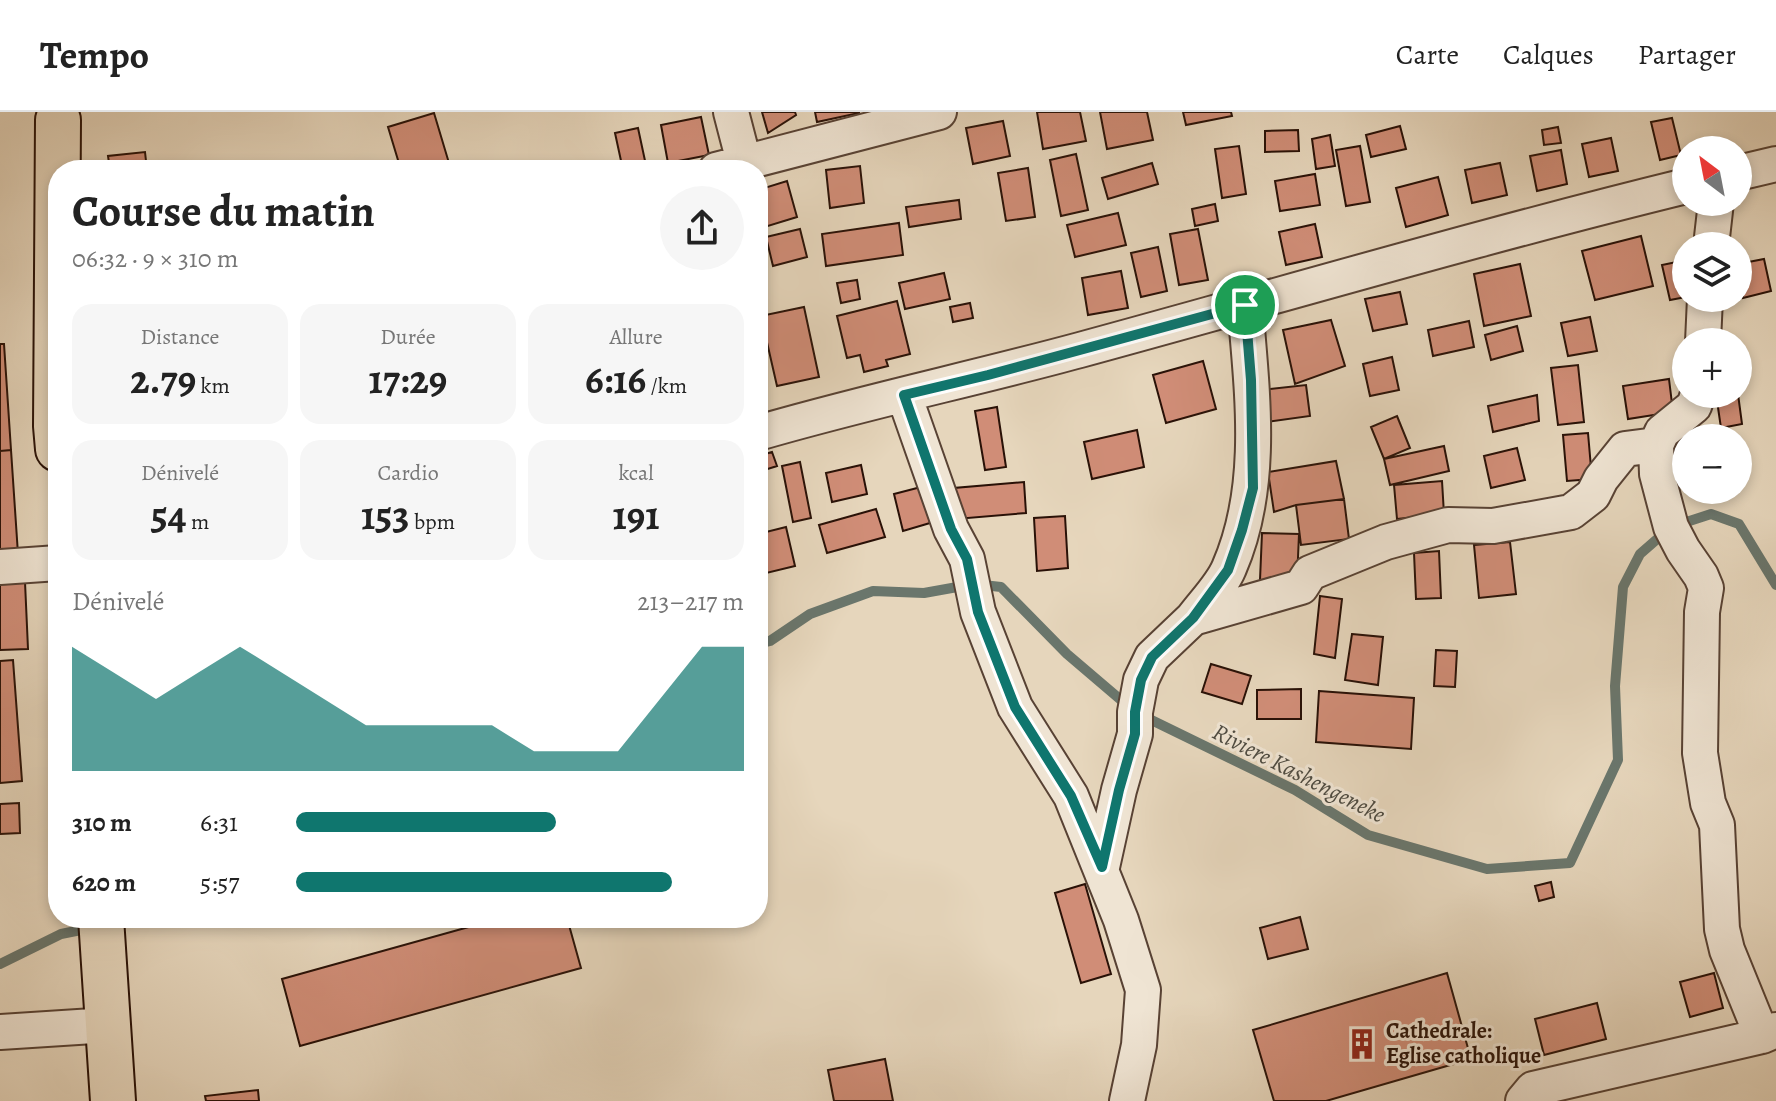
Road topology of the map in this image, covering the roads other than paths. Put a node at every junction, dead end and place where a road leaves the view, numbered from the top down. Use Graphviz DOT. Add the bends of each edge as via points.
graph roads {
  1 [pos="731,112"];
  2 [pos="939,112"];
  3 [pos="54,115"];
  4 [pos="55,160"];
  5 [pos="730,160"];
  6 [pos="753,160"];
  7 [pos="1776,164"];
  8 [pos="1752,170"];
  9 [pos="1672,189"];
  10 [pos="1245,305"];
  11 [pos="904,395"];
  12 [pos="1692,408"];
  13 [pos="768,430"];
  14 [pos="1656,445"];
  15 [pos="48,564"];
  16 [pos="0,567"];
  17 [pos="1193,618"];
  18 [pos="1102,867"];
  19 [pos="101,928"];
  20 [pos="109,1025"];
  21 [pos="0,1032"];
  22 [pos="1769,1033"];
  23 [pos="113,1101"];
  24 [pos="1127,1101"];
  25 [pos="1523,1101"];
  1 -- 5 [label="street"];
  2 -- 6 [label="street"];
  3 -- 4 [label="highway"];
  7 -- 8 [label="street"];
  9 -- 10 [label="street" via="1524,225"];
  10 -- 11 [label="street"];
  10 -- 17 [label="street" via="1253,488 1228,570"];
  11 -- 13 [label="street"];
  11 -- 18 [label="street" via="951,529 967,559 978,612 1015,707 1071,796"];
  12 -- 14 [label="street" via="1662,432"];
  14 -- 17 [label="street" via="1625,449 1593,495 1571,512 1493,526 1448,525 1386,542 1310,573 1301,587"];
  14 -- 22 [label="street" via="1661,496 1671,527 1706,588 1700,753 1717,825 1722,929 1727,950"];
  15 -- 16 [label="street"];
  17 -- 18 [label="street" via="1152,657 1141,680 1135,734"];
  18 -- 24 [label="street" via="1143,990"];
  19 -- 20 [label="highway"];
  20 -- 21 [label="street"];
  20 -- 23 [label="highway"];
  22 -- 25 [label="street" via="1533,1089"];
}
